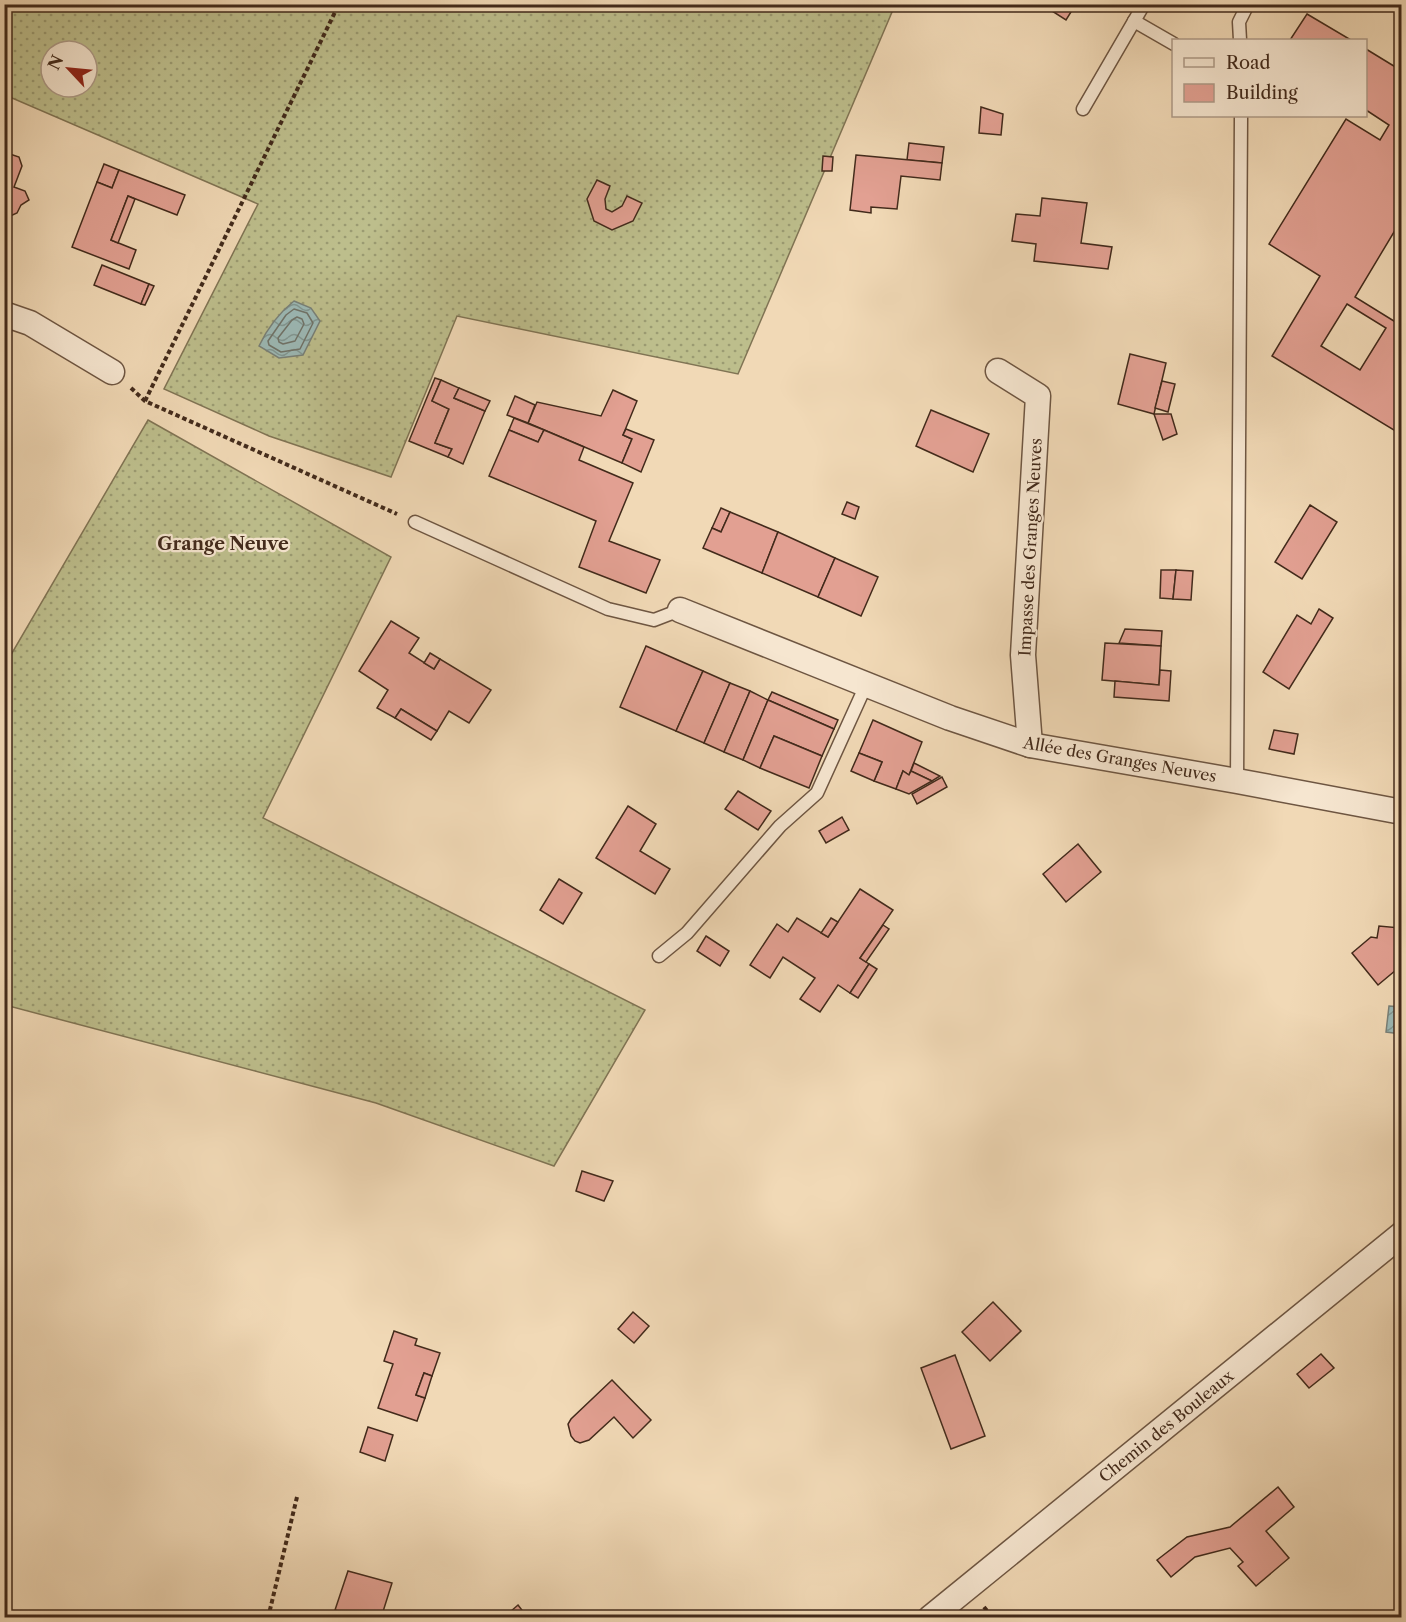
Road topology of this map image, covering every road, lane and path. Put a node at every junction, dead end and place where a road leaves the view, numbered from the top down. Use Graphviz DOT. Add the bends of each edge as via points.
graph roads {
  1 [pos="339,4"];
  2 [pos="1144,4"];
  3 [pos="1248,4"];
  4 [pos="1134,21"];
  5 [pos="1240,39"];
  6 [pos="1172,43"];
  7 [pos="1083,109"];
  8 [pos="1241,117"];
  9 [pos="4,314"];
  10 [pos="998,371"];
  11 [pos="112,372"];
  12 [pos="146,401"];
  13 [pos="415,522"];
  14 [pos="680,610"];
  15 [pos="866,684"];
  16 [pos="1030,745"];
  17 [pos="1237,781"];
  18 [pos="1401,812"];
  19 [pos="659,956"];
  20 [pos="1401,1234"];
  21 [pos="297,1497"];
  22 [pos="268,1617"];
  23 [pos="930,1617"];
  1 -- 12 [label="path"];
  2 -- 4 [label="lane"];
  3 -- 5 [label="lane" via="1239,22"];
  4 -- 6 [label="lane"];
  4 -- 7 [label="lane"];
  8 -- 17 [label="lane"];
  9 -- 11 [label="street" via="30,323"];
  10 -- 16 [label="street, Impasse des Granges Neuves" via="1038,396 1023,655"];
  11 -- 12 [label="path"];
  12 -- 13 [label="path"];
  13 -- 14 [label="lane" via="608,609 654,620"];
  14 -- 15 [label="street, Allée des Granges Neuves"];
  15 -- 16 [label="street, Allée des Granges Neuves"];
  15 -- 19 [label="lane" via="817,793 780,826 687,933"];
  16 -- 17 [label="street, Allée des Granges Neuves"];
  17 -- 18 [label="street, Allée des Granges Neuves"];
  20 -- 23 [label="street, Chemin des Bouleaux"];
  21 -- 22 [label="path"];
}
